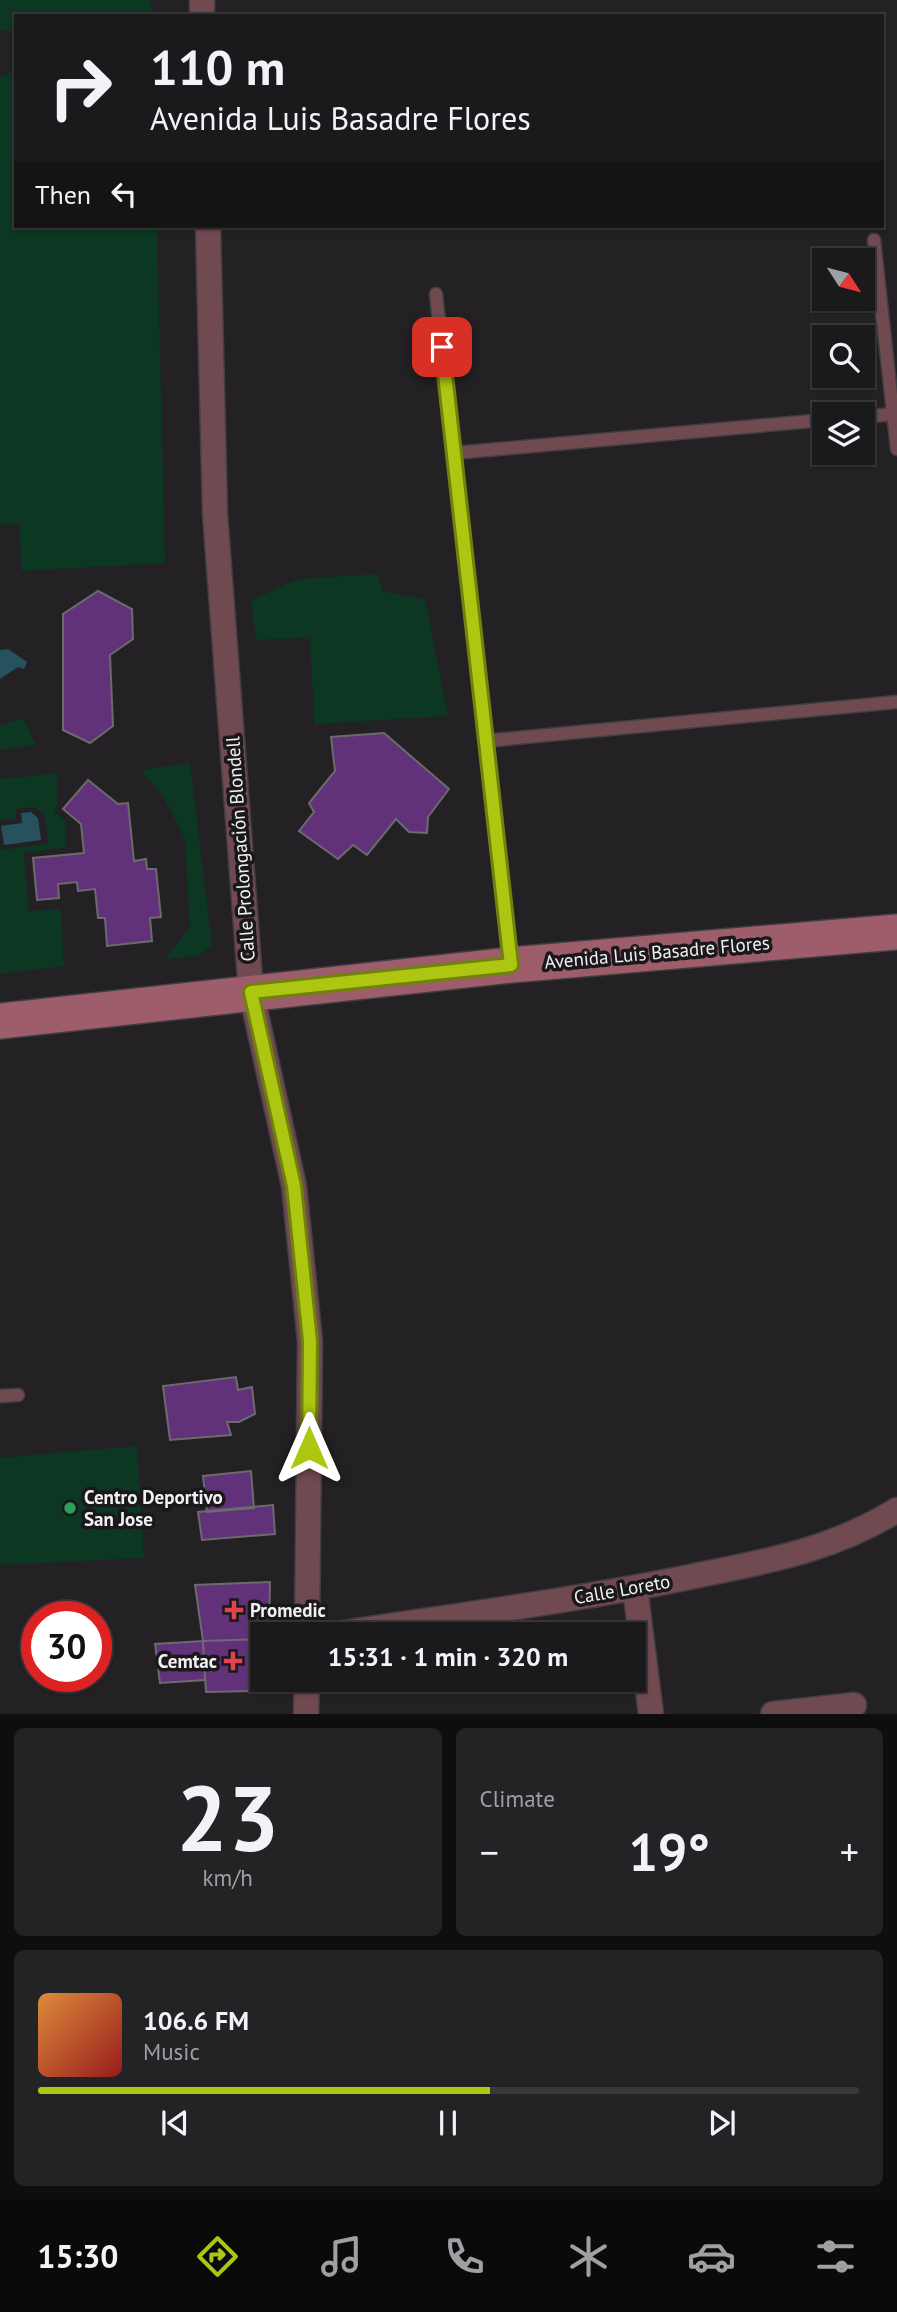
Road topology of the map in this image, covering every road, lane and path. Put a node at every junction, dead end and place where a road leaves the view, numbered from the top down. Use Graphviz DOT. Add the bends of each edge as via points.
graph roads {
  1 [pos="208,228"];
  2 [pos="874,240"];
  3 [pos="436,294"];
  4 [pos="893,414"];
  5 [pos="875,416"];
  6 [pos="812,421"];
  7 [pos="897,449"];
  8 [pos="454,453"];
  9 [pos="897,702"];
  10 [pos="485,741"];
  11 [pos="897,932"];
  12 [pos="511,965"];
  13 [pos="251,992"];
  14 [pos="0,1021"];
  15 [pos="18,1395"];
  16 [pos="0,1396"];
  17 [pos="897,1510"];
  18 [pos="635,1588"];
  19 [pos="307,1622"];
  20 [pos="415,1622"];
  21 [pos="307,1692"];
  22 [pos="854,1705"];
  23 [pos="306,1713"];
  24 [pos="651,1713"];
  25 [pos="773,1713"];
  1 -- 13 [label="street, Calle Prolongación Blondell" via="215,514"];
  2 -- 4 [label="lane"];
  3 -- 8 [label="lane"];
  4 -- 5 [label="lane"];
  4 -- 7 [label="lane"];
  6 -- 8 [label="lane"];
  8 -- 10 [label="lane"];
  9 -- 10 [label="lane"];
  10 -- 12 [label="lane"];
  11 -- 12 [label="street, Avenida Luis Basadre Flores"];
  12 -- 13 [label="street, Avenida Luis Basadre Flores"];
  13 -- 14 [label="street, Avenida Luis Basadre Flores"];
  13 -- 19 [label="street, Calle Prolongación Blondell" via="294,1186 310,1341"];
  15 -- 16 [label="lane"];
  17 -- 18 [label="street, Calle Loreto" via="792,1556"];
  18 -- 20 [label="street, Calle Loreto"];
  18 -- 24 [label="street"];
  21 -- 23 [label="street"];
  22 -- 25 [label="street"];
}
